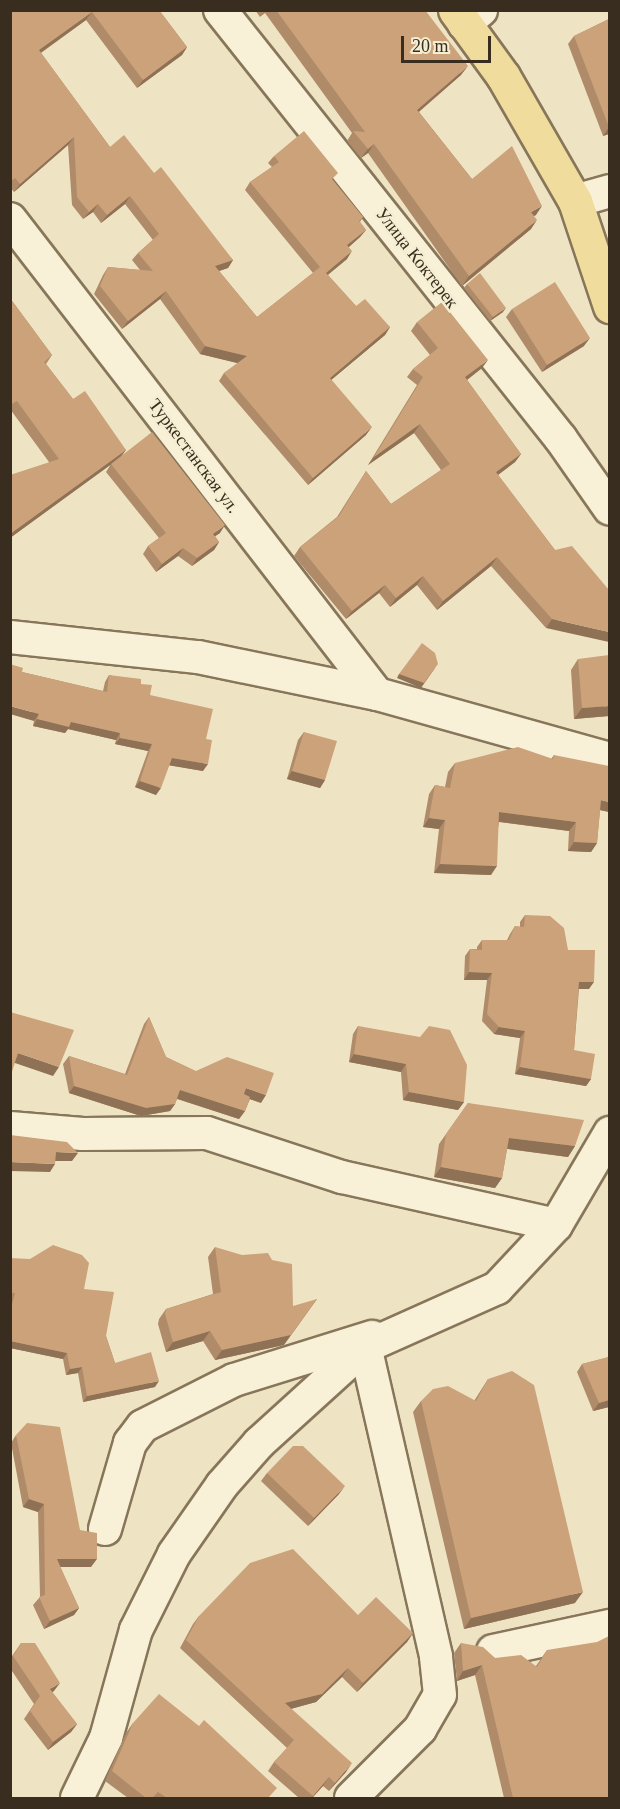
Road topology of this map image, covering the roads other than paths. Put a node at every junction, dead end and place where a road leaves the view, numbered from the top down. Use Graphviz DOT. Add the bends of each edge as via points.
graph roads {
  1 [pos="220,10"];
  2 [pos="467,15"];
  3 [pos="609,191"];
  4 [pos="575,201"];
  5 [pos="10,219"];
  6 [pos="609,306"];
  7 [pos="609,509"];
  8 [pos="10,637"];
  9 [pos="376,694"];
  10 [pos="609,759"];
  11 [pos="10,1128"];
  12 [pos="609,1132"];
  13 [pos="556,1225"];
  14 [pos="393,1331"];
  15 [pos="365,1347"];
  16 [pos="105,1528"];
  17 [pos="609,1626"];
  18 [pos="493,1651"];
  19 [pos="77,1798"];
  20 [pos="351,1798"];
  1 -- 7 [label="street, Улица Коктерек" via="561,439"];
  2 -- 4 [label="main road"];
  3 -- 4 [label="street"];
  4 -- 6 [label="main road"];
  5 -- 9 [label="street, Туркестанская ул."];
  8 -- 9 [label="street" via="198,657"];
  9 -- 10 [label="street"];
  11 -- 13 [label="street" via="83,1134 207,1133 342,1177"];
  12 -- 13 [label="street"];
  13 -- 14 [label="street" via="497,1288"];
  14 -- 15 [label="street"];
  14 -- 16 [label="street" via="234,1380 143,1426 130,1443"];
  15 -- 19 [label="street" via="258,1443 198,1516 136,1630 103,1748"];
  15 -- 20 [label="street" via="434,1645 440,1695 427,1720"];
  17 -- 18 [label="street"];
}
